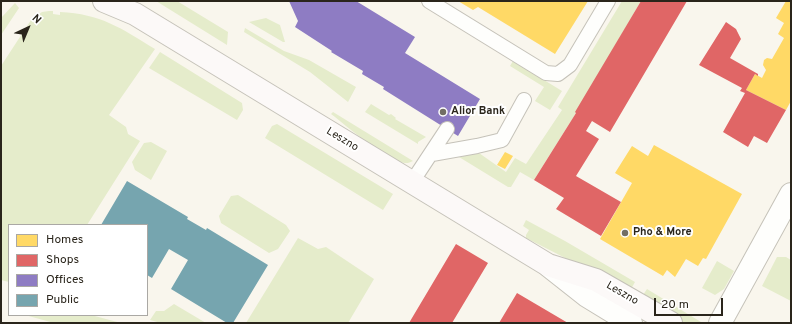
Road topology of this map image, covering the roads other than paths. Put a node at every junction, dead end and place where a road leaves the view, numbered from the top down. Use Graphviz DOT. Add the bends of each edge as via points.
graph roads {
  1 [pos="104,1"];
  2 [pos="429,1"];
  3 [pos="608,1"];
  4 [pos="131,8"];
  5 [pos="524,100"];
  6 [pos="447,129"];
  7 [pos="432,154"];
  8 [pos="412,182"];
  9 [pos="791,194"];
  10 [pos="548,265"];
  11 [pos="631,323"];
  12 [pos="671,323"];
  13 [pos="720,323"];
  1 -- 4 [label="main road, Leszno"];
  2 -- 3 [label="lane" via="546,73 558,74 570,64"];
  4 -- 8 [label="main road, Leszno"];
  5 -- 7 [label="lane" via="502,140"];
  6 -- 7 [label="lane"];
  7 -- 8 [label="lane"];
  8 -- 10 [label="main road, Leszno"];
  9 -- 13 [label="street"];
  10 -- 11 [label="street, Leszno" via="587,296"];
  10 -- 12 [label="main road, Leszno" via="596,280"];
}
